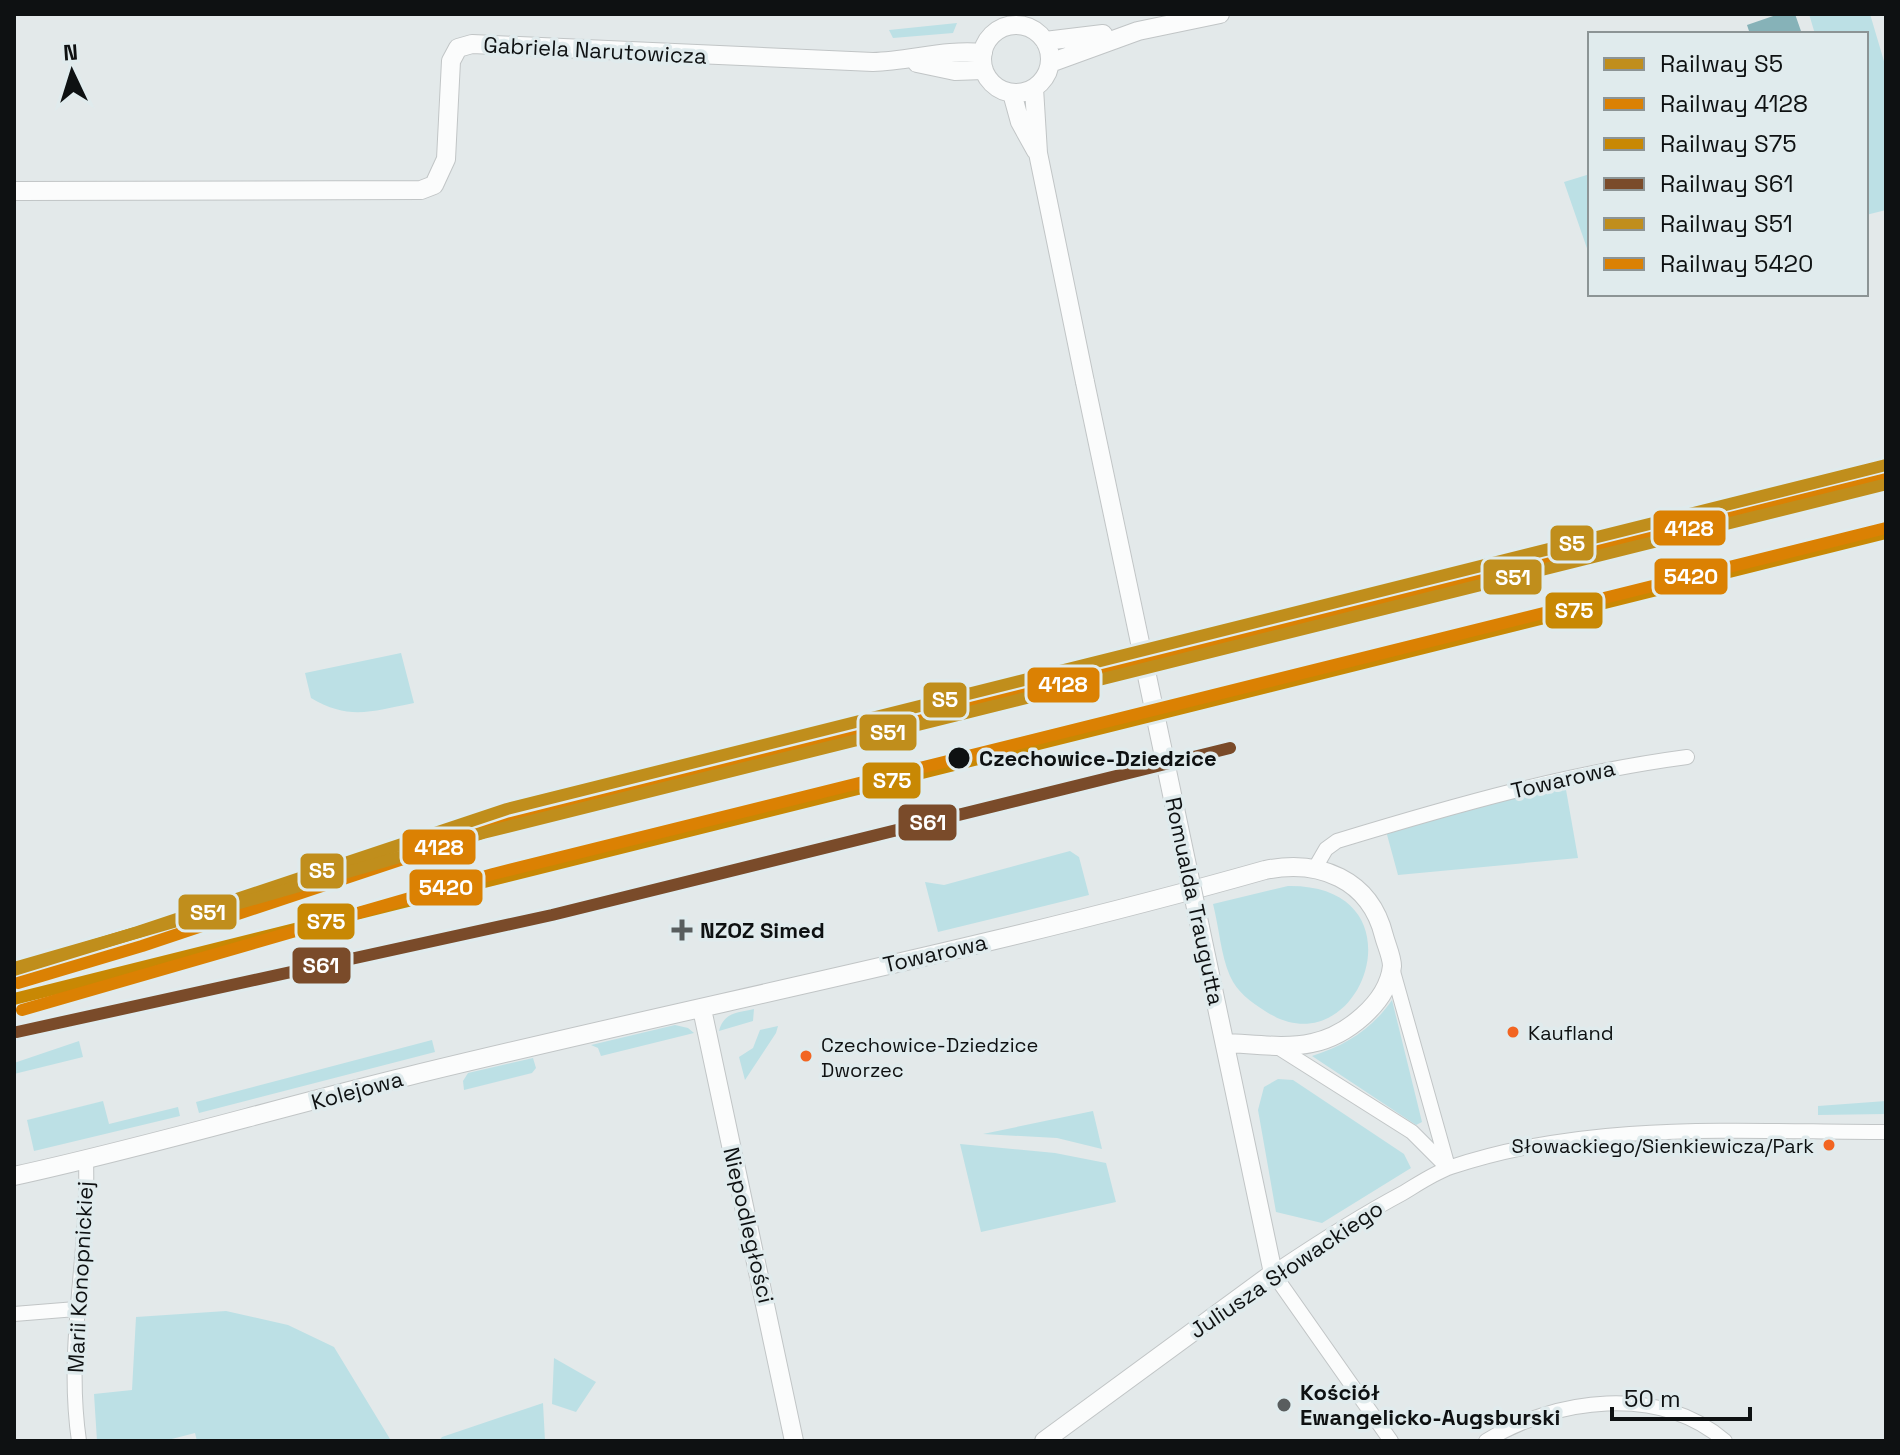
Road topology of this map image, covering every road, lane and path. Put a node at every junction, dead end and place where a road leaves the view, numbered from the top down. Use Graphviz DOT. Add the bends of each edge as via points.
graph roads {
  1 [pos="1220,14"];
  2 [pos="1021,20"];
  3 [pos="1000,22"];
  4 [pos="1138,31"];
  5 [pos="1045,41"];
  6 [pos="984,61"];
  7 [pos="1050,63"];
  8 [pos="1034,88"];
  9 [pos="1012,93"];
  10 [pos="1038,153"];
  11 [pos="14,191"];
  12 [pos="1687,757"];
  13 [pos="1315,868"];
  14 [pos="1392,965"];
  15 [pos="702,1009"];
  16 [pos="1226,1043"];
  17 [pos="1273,1044"];
  18 [pos="1886,1132"];
  19 [pos="86,1160"];
  20 [pos="1448,1168"];
  21 [pos="14,1176"];
  22 [pos="1273,1273"];
  23 [pos="76,1309"];
  24 [pos="14,1314"];
  25 [pos="79,1441"];
  26 [pos="794,1441"];
  27 [pos="1044,1441"];
  28 [pos="1391,1441"];
  29 [pos="1486,1441"];
  30 [pos="1725,1441"];
  1 -- 4 [label="street"];
  2 -- 3 [label="street"];
  2 -- 5 [label="street"];
  3 -- 6 [label="street"];
  4 -- 5 [label="street"];
  4 -- 7 [label="street"];
  5 -- 7 [label="street"];
  6 -- 9 [label="street" via="995,85"];
  6 -- 11 [label="street, Gabriela Narutowicza" via="955,50 911,61 472,44 458,48 451,61 446,159 434,185 406,190"];
  7 -- 8 [label="street"];
  8 -- 9 [label="street"];
  8 -- 10 [label="street"];
  9 -- 10 [label="street" via="1020,122"];
  10 -- 16 [label="street, Romualda Traugutta, bridge"];
  12 -- 13 [label="street, Towarowa" via="1466,801 1337,841"];
  13 -- 14 [label="street" via="1341,876 1370,902"];
  13 -- 15 [label="street, Towarowa" via="1279,867"];
  14 -- 17 [label="street" via="1365,1015 1341,1034 1311,1044"];
  14 -- 20 [label="street"];
  15 -- 19 [label="street, Kolejowa" via="410,1076"];
  15 -- 26 [label="street, Niepodległości"];
  16 -- 17 [label="street"];
  16 -- 22 [label="street, Romualda Traugutta"];
  17 -- 20 [label="street" via="1412,1132"];
  18 -- 20 [label="street, Juliusza Słowackiego" via="1585,1136"];
  19 -- 21 [label="street, Kolejowa"];
  19 -- 23 [label="street, Marii Konopnickiej"];
  20 -- 22 [label="street, Juliusza Słowackiego"];
  22 -- 27 [label="street, Juliusza Słowackiego"];
  22 -- 28 [label="street"];
  23 -- 24 [label="street"];
  23 -- 25 [label="street, Marii Konopnickiej"];
  29 -- 30 [label="street" via="1531,1420 1605,1403 1681,1413"];
}
